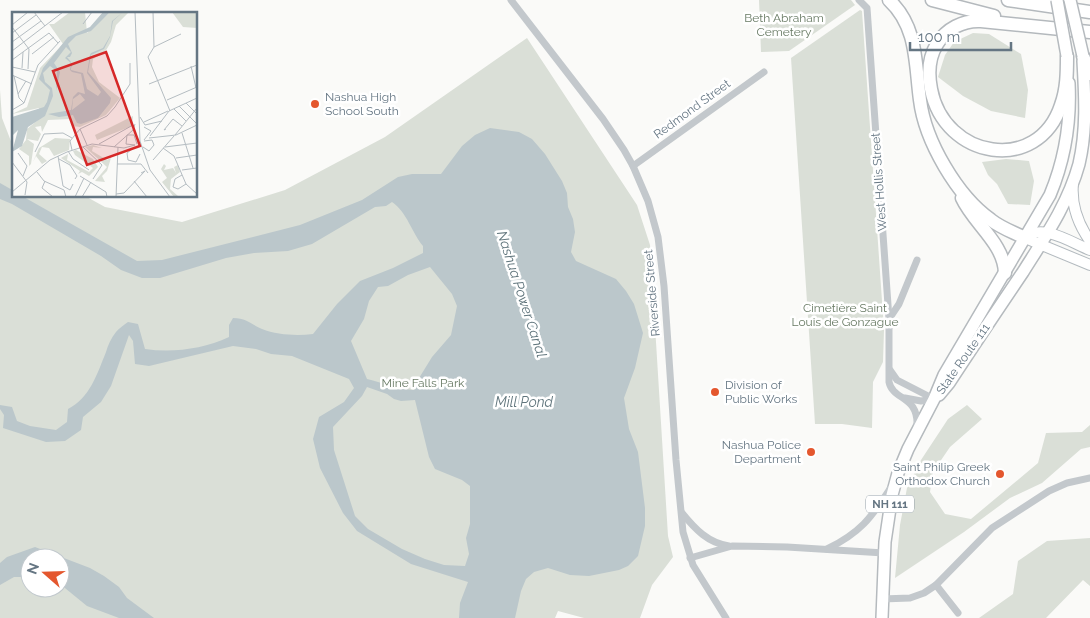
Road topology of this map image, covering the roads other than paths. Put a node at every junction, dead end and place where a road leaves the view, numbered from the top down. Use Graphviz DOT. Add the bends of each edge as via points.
graph roads {
  1 [pos="511,0"];
  2 [pos="859,0"];
  3 [pos="889,0"];
  4 [pos="932,0"];
  5 [pos="1008,0"];
  6 [pos="1057,0"];
  7 [pos="1070,0"];
  8 [pos="1090,12"];
  9 [pos="1068,30"];
  10 [pos="1090,32"];
  11 [pos="1067,56"];
  12 [pos="1083,56"];
  13 [pos="764,72"];
  14 [pos="1090,74"];
  15 [pos="634,166"];
  16 [pos="950,174"];
  17 [pos="1074,181"];
  18 [pos="1048,232"];
  19 [pos="1025,238"];
  20 [pos="1090,241"];
  21 [pos="1040,244"];
  22 [pos="1090,250"];
  23 [pos="917,260"];
  24 [pos="1090,265"];
  25 [pos="1005,273"];
  26 [pos="889,319"];
  27 [pos="889,367"];
  28 [pos="905,398"];
  29 [pos="934,399"];
  30 [pos="916,430"];
  31 [pos="1090,478"];
  32 [pos="896,480"];
  33 [pos="681,512"];
  34 [pos="732,546"];
  35 [pos="827,549"];
  36 [pos="884,553"];
  37 [pos="690,558"];
  38 [pos="936,585"];
  39 [pos="882,599"];
  40 [pos="958,613"];
  41 [pos="726,618"];
  42 [pos="882,618"];
  1 -- 15 [label="street, Riverside Street" via="603,119"];
  2 -- 26 [label="street, West Hollis Street" via="867,8"];
  3 -- 16 [label="highway" via="910,30 925,125"];
  4 -- 9 [label="highway"];
  5 -- 8 [label="highway"];
  6 -- 11 [label="main road, State Route 111 / NH 111, bridge"];
  7 -- 12 [label="main road, State Route 111 / NH 111, bridge"];
  9 -- 10 [label="highway"];
  9 -- 11 [label="highway" via="977,21 955,27 941,39 932,55 930,78 933,97 946,123 966,141 992,150 1019,147 1041,135 1056,118 1064,95"];
  11 -- 19 [label="main road, State Route 111 / NH 111" via="1070,114 1063,157 1050,195"];
  12 -- 14 [label="highway"];
  12 -- 17 [label="main road, State Route 111 / NH 111" via="1085,128"];
  13 -- 15 [label="street, Redmond Street"];
  15 -- 33 [label="street, Riverside Street" via="658,237"];
  16 -- 19 [label="highway" via="984,215"];
  16 -- 25 [label="highway" via="972,215 1001,253"];
  17 -- 18 [label="main road, State Route 111 / NH 111"];
  17 -- 20 [label="main road" via="1076,212"];
  18 -- 19 [label="main road" via="1036,231"];
  18 -- 21 [label="main road, State Route 111 / NH 111"];
  18 -- 22 [label="main road"];
  19 -- 21 [label="main road"];
  19 -- 25 [label="main road, State Route 111 / NH 111"];
  21 -- 24 [label="main road"];
  21 -- 29 [label="main road, State Route 111 / NH 111" via="949,383"];
  23 -- 26 [label="street" via="899,304"];
  25 -- 29 [label="main road, State Route 111 / NH 111" via="944,374"];
  26 -- 27 [label="street, West Hollis Street"];
  27 -- 28 [label="street, West Hollis Street" via="890,386"];
  27 -- 29 [label="street" via="897,380"];
  28 -- 29 [label="street"];
  28 -- 30 [label="street, West Hollis Street" via="916,415"];
  29 -- 30 [label="main road, NH 111"];
  30 -- 32 [label="main road, NH 111"];
  31 -- 38 [label="street" via="1058,486 992,528"];
  32 -- 35 [label="street" via="860,530"];
  32 -- 36 [label="main road, NH 111"];
  33 -- 34 [label="street" via="707,538"];
  33 -- 37 [label="street, Riverside Street"];
  34 -- 35 [label="street"];
  34 -- 37 [label="street"];
  35 -- 36 [label="street"];
  36 -- 39 [label="main road, NH 111"];
  37 -- 41 [label="street, Riverside Street"];
  38 -- 39 [label="street" via="910,598"];
  38 -- 40 [label="street"];
  39 -- 42 [label="main road, NH 111"];
}
